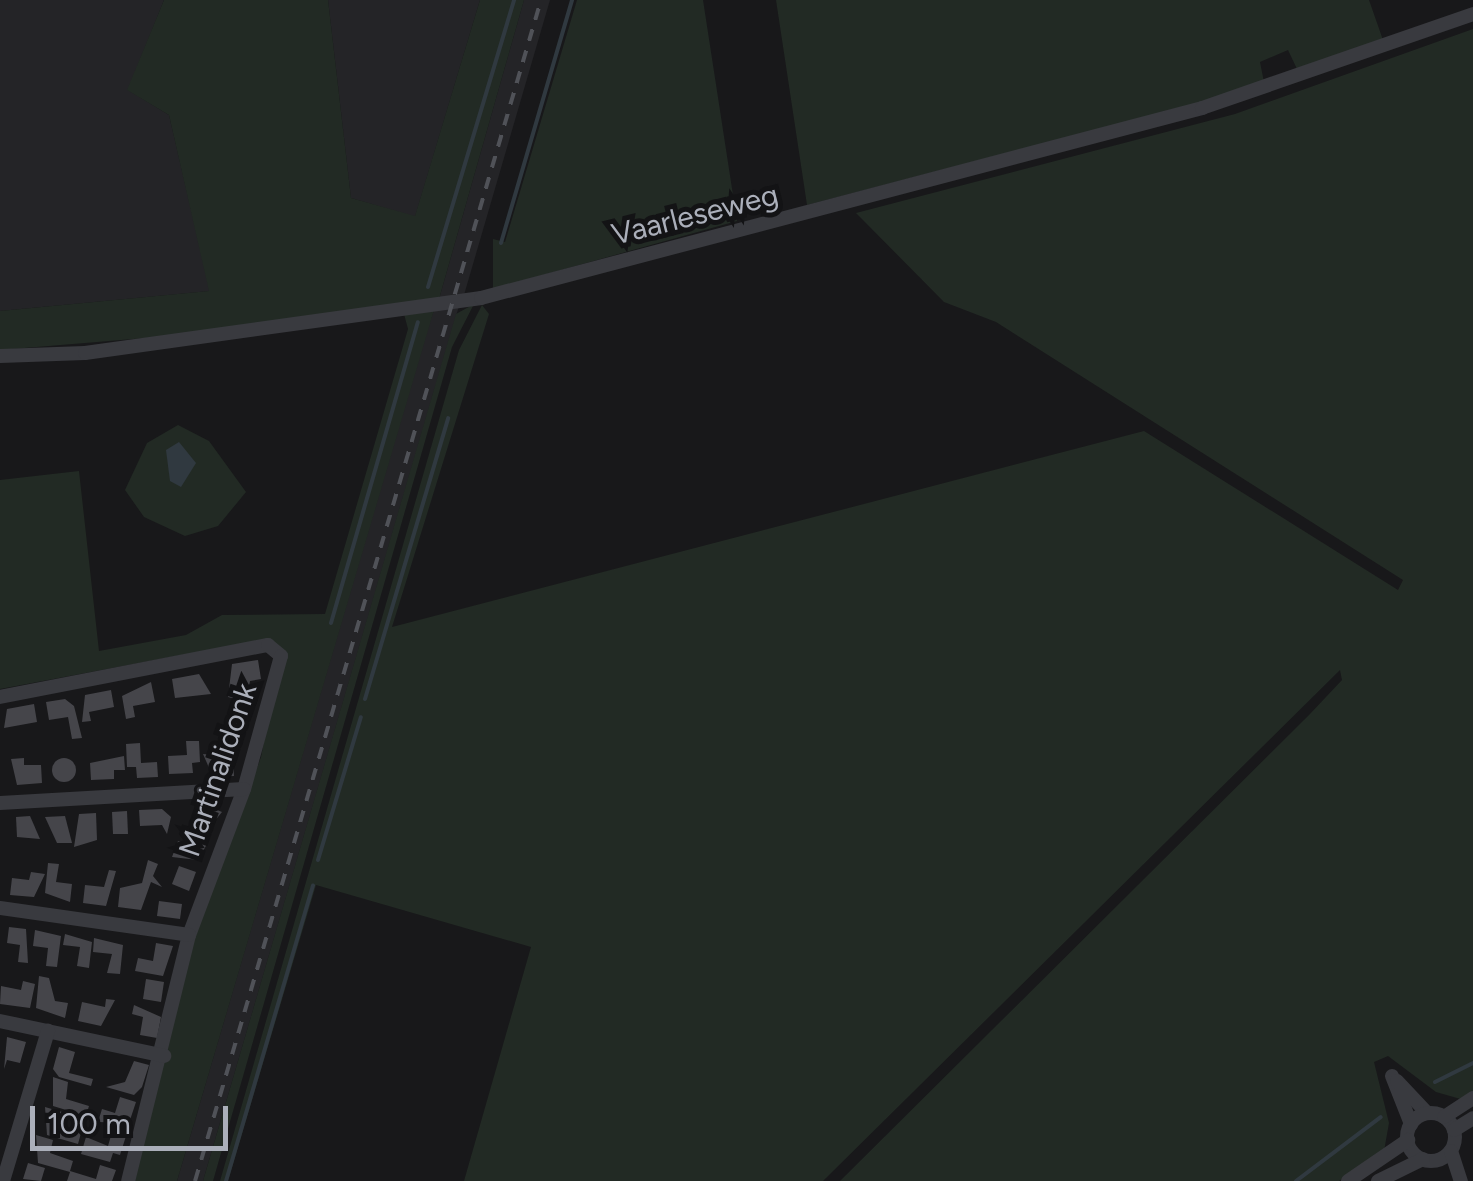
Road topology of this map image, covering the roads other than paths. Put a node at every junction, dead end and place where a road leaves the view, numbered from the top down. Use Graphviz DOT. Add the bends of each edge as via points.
graph roads {
  1 [pos="1473,14"];
  2 [pos="0,356"];
  3 [pos="0,697"];
  4 [pos="244,789"];
  5 [pos="0,803"];
  6 [pos="0,908"];
  7 [pos="190,935"];
  8 [pos="0,1021"];
  9 [pos="48,1031"];
  10 [pos="164,1056"];
  11 [pos="1473,1098"];
  12 [pos="1427,1114"];
  13 [pos="1444,1117"];
  14 [pos="1473,1118"];
  15 [pos="1411,1124"];
  16 [pos="1454,1130"];
  17 [pos="1408,1140"];
  18 [pos="1451,1150"];
  19 [pos="1430,1160"];
  20 [pos="3,1181"];
  21 [pos="128,1181"];
  22 [pos="1348,1181"];
  23 [pos="1378,1181"];
  24 [pos="1460,1181"];
  1 -- 2 [label="street, Vaarleseweg" via="1183,114 480,298 86,353"];
  3 -- 4 [label="street, Martinalidonk" via="268,645 281,668"];
  4 -- 5 [label="street"];
  4 -- 7 [label="street, Martinalidonk"];
  6 -- 7 [label="street"];
  7 -- 10 [label="street, Martinalidonk"];
  8 -- 9 [label="street"];
  9 -- 10 [label="street"];
  9 -- 20 [label="street"];
  10 -- 21 [label="street, Martinalidonk"];
  11 -- 13 [label="street"];
  12 -- 13 [label="street"];
  12 -- 15 [label="street"];
  12 -- 15 [label="street" via="1392,1076"];
  13 -- 16 [label="street"];
  14 -- 16 [label="street"];
  15 -- 17 [label="street"];
  16 -- 18 [label="street"];
  17 -- 19 [label="street"];
  17 -- 22 [label="street"];
  18 -- 19 [label="street"];
  18 -- 24 [label="street"];
  19 -- 23 [label="street"];
  19 -- 24 [label="street"];
}
